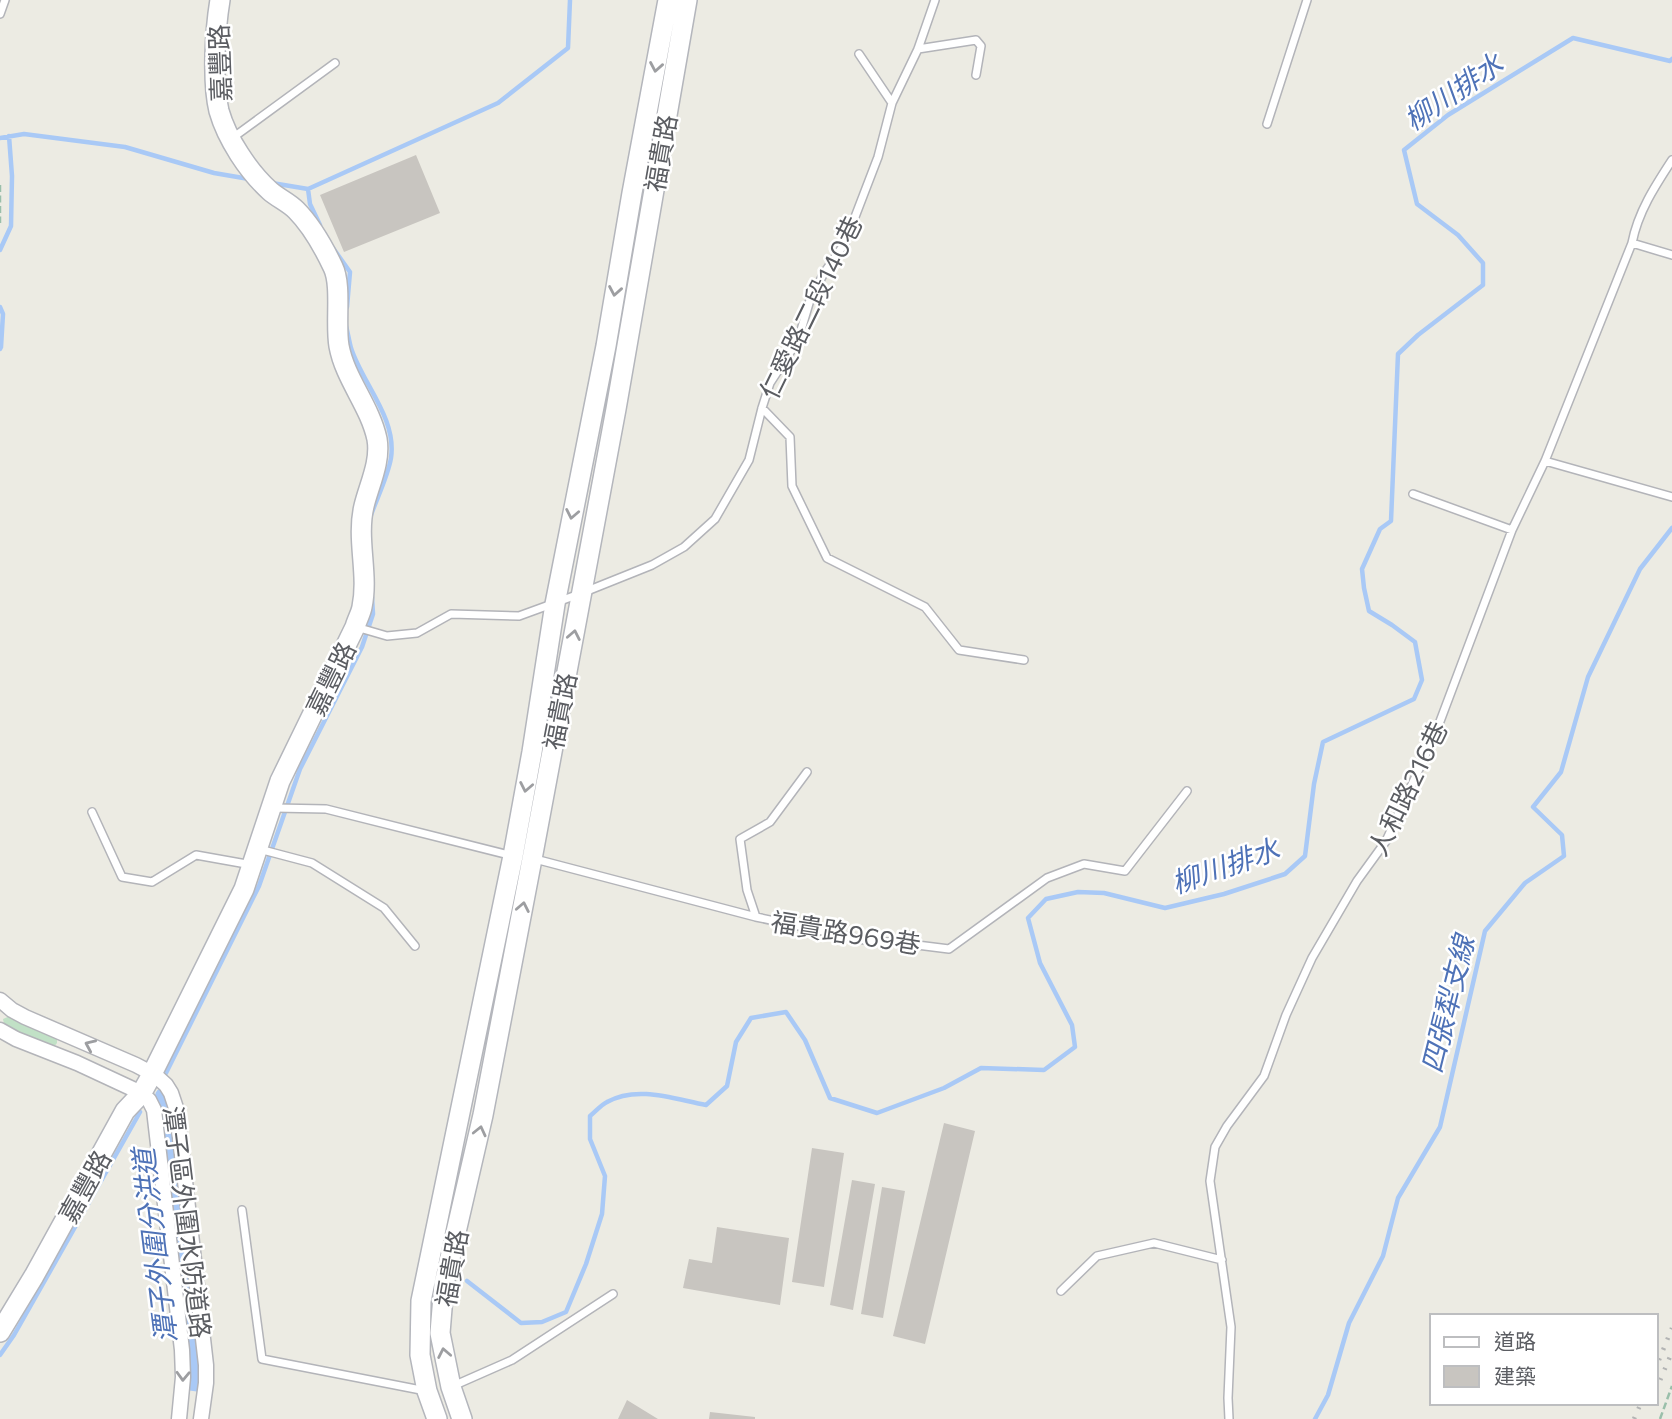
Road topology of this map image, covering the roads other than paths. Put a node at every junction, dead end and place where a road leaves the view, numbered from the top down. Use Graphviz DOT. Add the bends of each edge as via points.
graph roads {
  1 [pos="5,0"];
  2 [pos="220,0"];
  3 [pos="668,0"];
  4 [pos="687,0"];
  5 [pos="935,0"];
  6 [pos="1307,0"];
  7 [pos="0,14"];
  8 [pos="918,49"];
  9 [pos="859,54"];
  10 [pos="335,63"];
  11 [pos="976,75"];
  12 [pos="892,103"];
  13 [pos="1267,124"];
  14 [pos="231,139"];
  15 [pos="1672,160"];
  16 [pos="1632,243"];
  17 [pos="1672,255"];
  18 [pos="762,408"];
  19 [pos="1545,461"];
  20 [pos="1413,494"];
  21 [pos="1672,497"];
  22 [pos="1512,530"];
  23 [pos="582,593"];
  24 [pos="555,604"];
  25 [pos="355,627"];
  26 [pos="1024,660"];
  27 [pos="807,772"];
  28 [pos="1187,791"];
  29 [pos="272,808"];
  30 [pos="92,813"];
  31 [pos="256,857"];
  32 [pos="523,857"];
  33 [pos="757,917"];
  34 [pos="415,946"];
  35 [pos="1,1005"];
  36 [pos="0,1030"];
  37 [pos="152,1074"];
  38 [pos="141,1094"];
  39 [pos="242,1210"];
  40 [pos="1222,1260"];
  41 [pos="1061,1291"];
  42 [pos="613,1294"];
  43 [pos="0,1332"];
  44 [pos="451,1387"];
  45 [pos="426,1391"];
  46 [pos="179,1416"];
  47 [pos="201,1418"];
  48 [pos="437,1419"];
  49 [pos="462,1419"];
  50 [pos="1229,1419"];
  1 -- 7 [label="lane"];
  2 -- 14 [label="street, 嘉豐路" via="215,38 217,97"];
  3 -- 24 [label="street, 福貴路, one-way"];
  4 -- 23 [label="street, 福貴路"];
  5 -- 8 [label="lane, 仁愛路二段140巷"];
  6 -- 13 [label="lane"];
  8 -- 11 [label="lane" via="976,40 981,46"];
  8 -- 12 [label="lane, 仁愛路二段140巷"];
  9 -- 12 [label="lane"];
  10 -- 14 [label="lane"];
  12 -- 18 [label="lane, 仁愛路二段140巷" via="878,157 845,243 810,300 798,340 771,383"];
  14 -- 25 [label="street, 嘉豐路" via="270,190 296,209 337,277 339,348 377,442 360,526 363,594"];
  15 -- 16 [label="lane, 人和路216巷" via="1649,195"];
  16 -- 17 [label="lane"];
  16 -- 19 [label="lane, 人和路216巷"];
  18 -- 23 [label="lane, 仁愛路二段140巷" via="749,460 715,519 684,547 652,565"];
  18 -- 26 [label="lane" via="790,437 792,486 827,558 925,607 959,650"];
  19 -- 21 [label="lane"];
  19 -- 22 [label="lane, 人和路216巷"];
  20 -- 22 [label="lane"];
  22 -- 40 [label="lane, 人和路216巷" via="1436,732 1386,841 1312,958 1264,1076 1215,1147 1210,1181"];
  23 -- 24 [label="lane, 仁愛路二段140巷"];
  32 -- 23 [label="street, 福貴路, one-way"];
  24 -- 25 [label="lane, 仁愛路二段140巷" via="519,616 452,614 418,633 387,636"];
  24 -- 32 [label="street, 福貴路, one-way" via="532,751"];
  25 -- 29 [label="street, 嘉豐路" via="280,781"];
  27 -- 33 [label="lane" via="770,822 740,839 747,890"];
  28 -- 33 [label="lane, 福貴路969巷" via="1125,871 1084,864 1047,878 949,949 874,942"];
  29 -- 31 [label="street, 嘉豐路"];
  29 -- 32 [label="lane, 福貴路969巷" via="326,809"];
  30 -- 31 [label="lane" via="122,877 152,882 196,855"];
  31 -- 34 [label="lane" via="312,863 384,908"];
  31 -- 37 [label="street, 嘉豐路"];
  32 -- 33 [label="lane, 福貴路969巷"];
  44 -- 32 [label="street, 福貴路, one-way" via="440,1332 444,1284 483,1115"];
  32 -- 45 [label="street, 福貴路" via="421,1301 420,1355"];
  37 -- 35 [label="street, 潭子區外圍水防道路, one-way"];
  36 -- 38 [label="street, 潭子區外圍水防道路"];
  37 -- 38 [label="street, 嘉豐路"];
  37 -- 47 [label="street, 潭子區外圍水防道路" via="166,1085 177,1111 206,1365"];
  38 -- 43 [label="street, 嘉豐路" via="125,1111"];
  38 -- 46 [label="street, 潭子區外圍水防道路, one-way" via="154,1110 157,1129 182,1350"];
  39 -- 45 [label="lane" via="262,1360"];
  40 -- 41 [label="lane" via="1154,1243 1097,1256"];
  40 -- 50 [label="lane, 人和路216巷" via="1231,1327"];
  42 -- 44 [label="lane" via="512,1360"];
  44 -- 49 [label="street, 福貴路"];
  45 -- 48 [label="street, 福貴路"];
  46 -- 47 [label="street, 潭子區外圍水防道路"];
}
